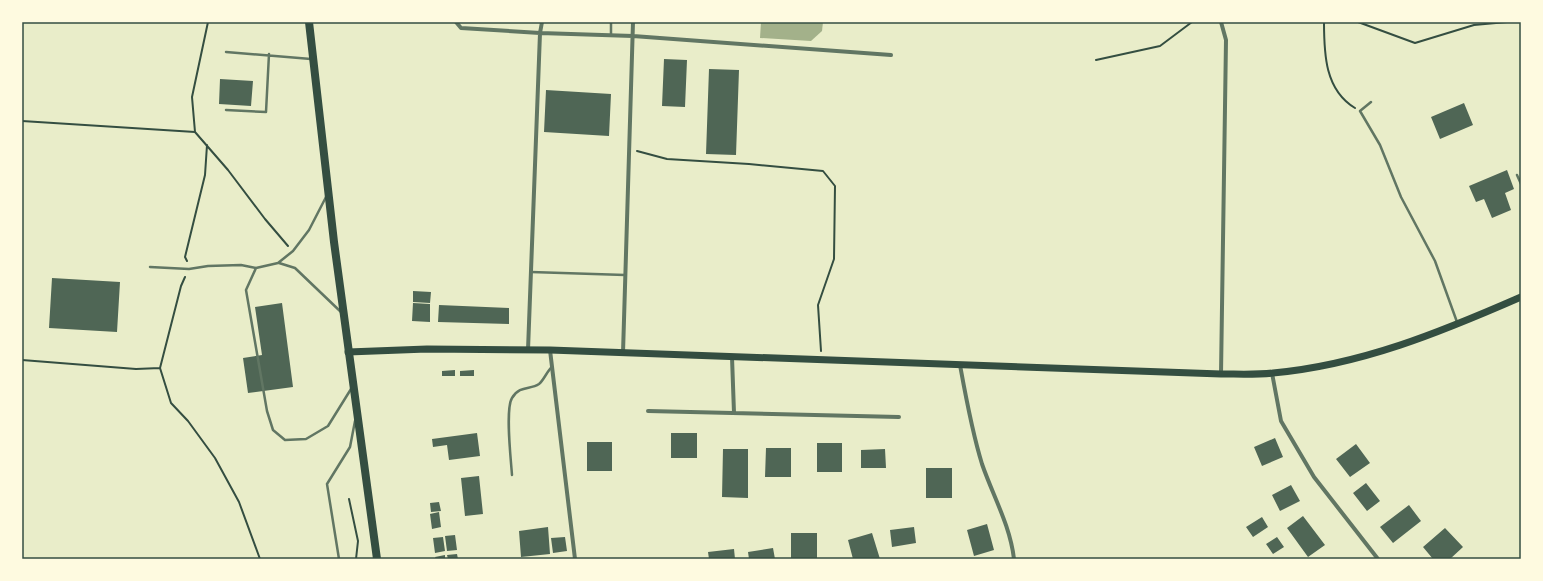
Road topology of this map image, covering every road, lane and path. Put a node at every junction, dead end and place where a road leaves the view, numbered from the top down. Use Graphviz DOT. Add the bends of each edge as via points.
graph roads {
  1 [pos="208,22"];
  2 [pos="309,22"];
  3 [pos="456,22"];
  4 [pos="542,22"];
  5 [pos="611,22"];
  6 [pos="633,22"];
  7 [pos="1192,22"];
  8 [pos="1221,22"];
  9 [pos="1324,22"];
  10 [pos="1358,22"];
  11 [pos="1507,22"];
  12 [pos="540,33"];
  13 [pos="611,34"];
  14 [pos="633,36"];
  15 [pos="226,52"];
  16 [pos="269,54"];
  17 [pos="891,55"];
  18 [pos="313,60"];
  19 [pos="1096,60"];
  20 [pos="1371,102"];
  21 [pos="226,110"];
  22 [pos="1360,111"];
  23 [pos="22,121"];
  24 [pos="195,132"];
  25 [pos="207,145"];
  26 [pos="629,149"];
  27 [pos="1517,175"];
  28 [pos="1521,184"];
  29 [pos="328,192"];
  30 [pos="292,251"];
  31 [pos="278,263"];
  32 [pos="150,268"];
  33 [pos="256,268"];
  34 [pos="189,269"];
  35 [pos="531,272"];
  36 [pos="625,275"];
  37 [pos="1521,297"];
  38 [pos="344,315"];
  39 [pos="1458,324"];
  40 [pos="528,350"];
  41 [pos="550,350"];
  42 [pos="348,352"];
  43 [pos="623,353"];
  44 [pos="732,357"];
  45 [pos="22,360"];
  46 [pos="822,360"];
  47 [pos="552,366"];
  48 [pos="960,366"];
  49 [pos="160,368"];
  50 [pos="1272,373"];
  51 [pos="1221,374"];
  52 [pos="353,385"];
  53 [pos="648,411"];
  54 [pos="357,412"];
  55 [pos="734,413"];
  56 [pos="900,418"];
  57 [pos="512,475"];
  58 [pos="350,499"];
  59 [pos="260,559"];
  60 [pos="339,559"];
  61 [pos="356,559"];
  62 [pos="376,559"];
  63 [pos="575,559"];
  64 [pos="1014,559"];
  65 [pos="1378,559"];
  1 -- 24 [label="path" via="192,97"];
  2 -- 18 [label="main road"];
  3 -- 12 [label="street" via="461,28"];
  4 -- 12 [label="street"];
  5 -- 13 [label="lane"];
  6 -- 14 [label="street"];
  7 -- 19 [label="path" via="1160,46"];
  8 -- 51 [label="street" via="1226,40"];
  9 -- 22 [label="path" via="1324,47 1331,82 1345,102"];
  10 -- 11 [label="path" via="1414,43 1474,25"];
  12 -- 13 [label="street"];
  12 -- 35 [label="street"];
  13 -- 14 [label="street"];
  14 -- 17 [label="street"];
  14 -- 26 [label="street"];
  15 -- 16 [label="lane"];
  16 -- 18 [label="lane"];
  16 -- 21 [label="lane" via="266,112"];
  18 -- 29 [label="main road"];
  20 -- 22 [label="lane"];
  22 -- 39 [label="lane" via="1380,145 1401,197 1435,261"];
  23 -- 24 [label="path"];
  24 -- 25 [label="path"];
  25 -- 30 [label="path"];
  25 -- 34 [label="path" via="205,175 185,257"];
  26 -- 36 [label="street"];
  26 -- 46 [label="path" via="667,160 823,171 835,186 834,259 818,305"];
  27 -- 28 [label="lane"];
  29 -- 30 [label="lane" via="309,230"];
  29 -- 38 [label="main road"];
  30 -- 31 [label="lane"];
  31 -- 33 [label="lane"];
  31 -- 38 [label="lane" via="295,268"];
  32 -- 34 [label="lane"];
  33 -- 34 [label="lane" via="240,265"];
  33 -- 52 [label="lane" via="246,290 266,411 273,430 285,440 306,439 328,426"];
  34 -- 49 [label="path" via="181,286"];
  35 -- 36 [label="lane"];
  35 -- 40 [label="street"];
  36 -- 43 [label="street"];
  37 -- 39 [label="main road"];
  38 -- 42 [label="main road"];
  39 -- 50 [label="main road" via="1382,352 1328,365"];
  40 -- 41 [label="main road"];
  40 -- 42 [label="main road" via="427,349"];
  41 -- 43 [label="main road"];
  41 -- 47 [label="street"];
  42 -- 52 [label="main road"];
  43 -- 44 [label="main road"];
  44 -- 46 [label="main road"];
  44 -- 55 [label="street"];
  45 -- 49 [label="path" via="136,369"];
  46 -- 48 [label="main road"];
  47 -- 57 [label="lane" via="539,384 524,388 511,399 509,439"];
  47 -- 63 [label="street"];
  48 -- 51 [label="main road"];
  48 -- 64 [label="street" via="982,463 1006,523"];
  49 -- 59 [label="path" via="172,403 215,458 238,502"];
  50 -- 51 [label="main road"];
  50 -- 65 [label="street" via="1281,421 1314,477"];
  52 -- 54 [label="main road"];
  53 -- 55 [label="street"];
  54 -- 60 [label="lane" via="350,447 327,484"];
  54 -- 62 [label="main road"];
  55 -- 56 [label="street"];
  58 -- 61 [label="path" via="358,541"];
}
